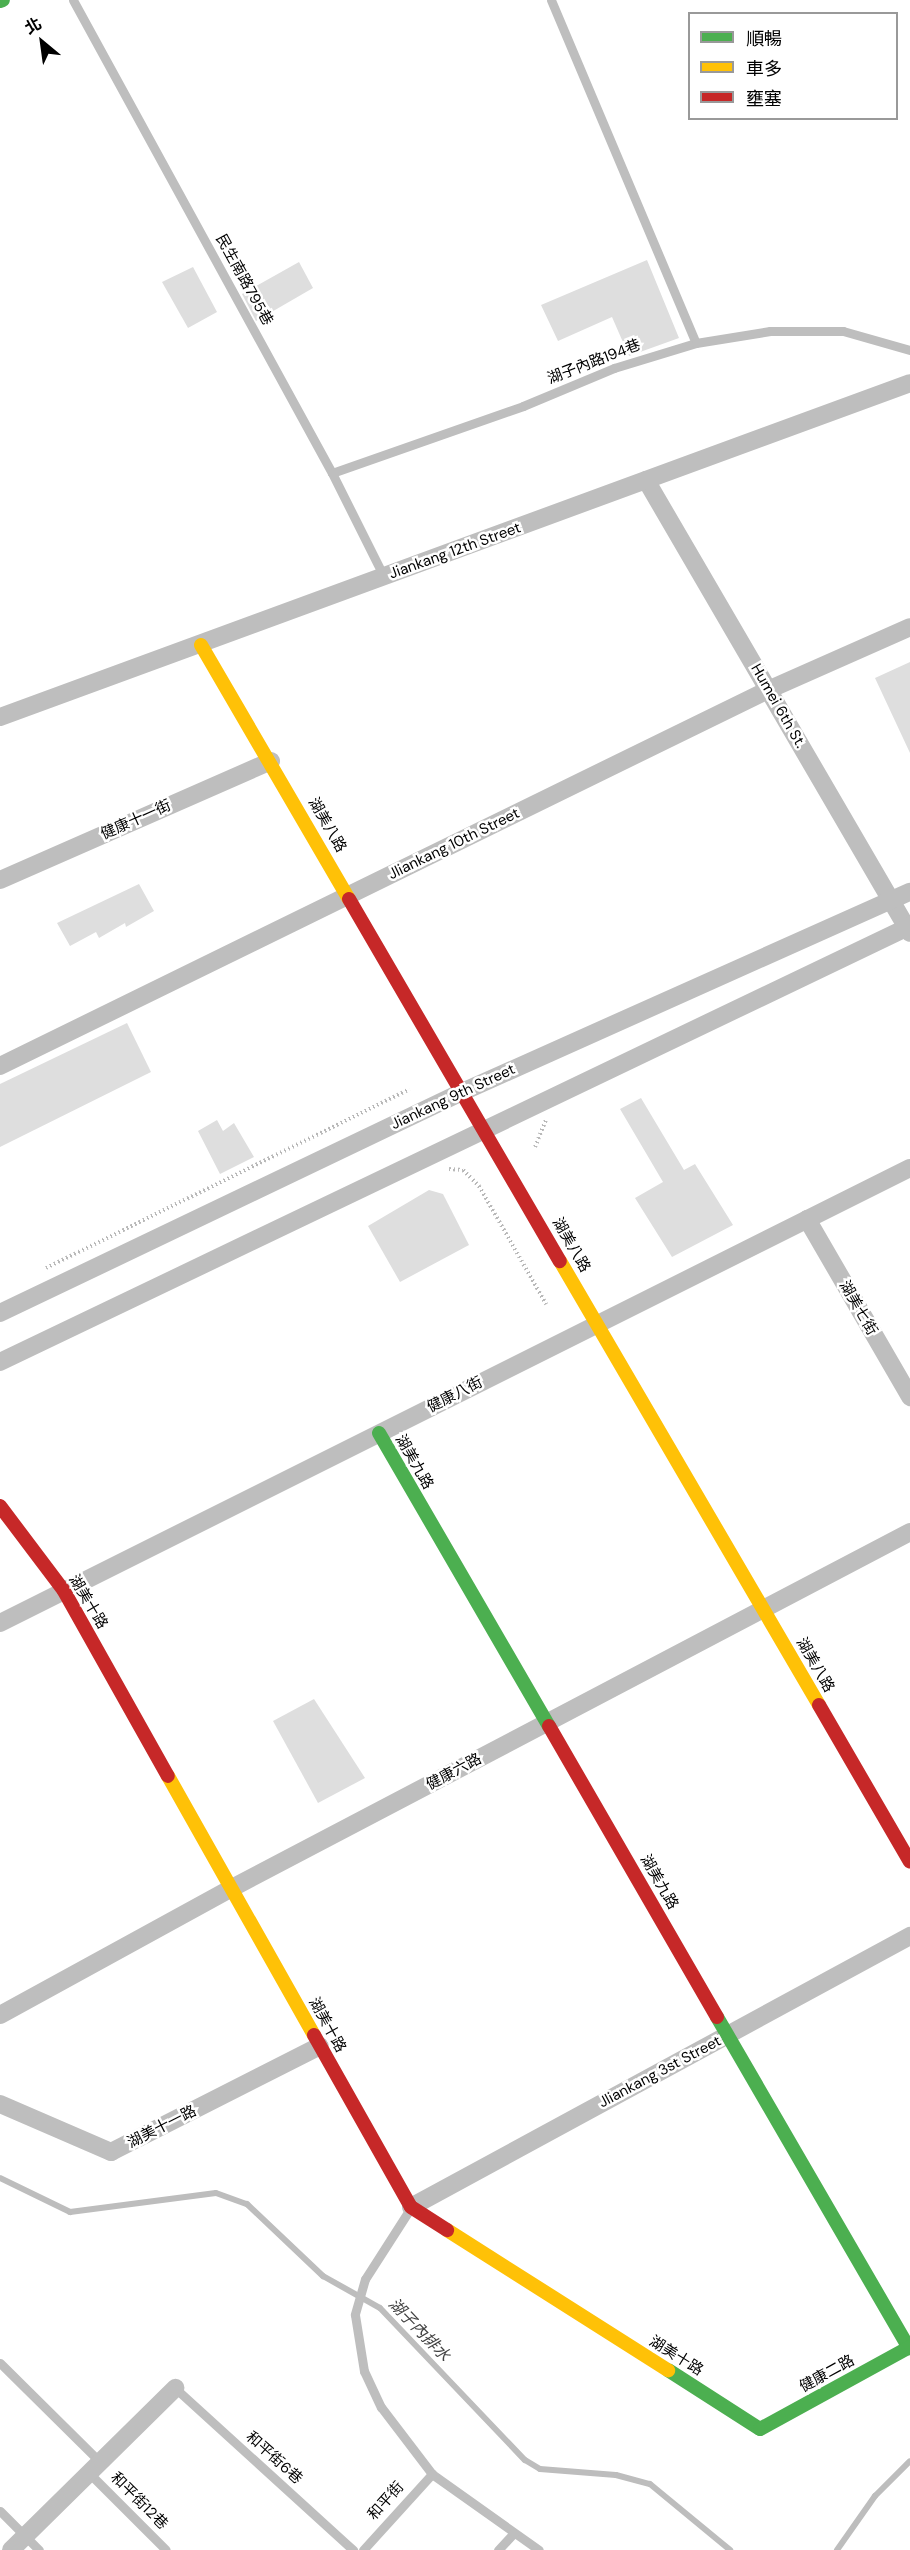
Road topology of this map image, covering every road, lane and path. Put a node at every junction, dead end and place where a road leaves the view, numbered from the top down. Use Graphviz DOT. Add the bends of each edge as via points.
graph roads {
  1 [pos="73,0"];
  2 [pos="551,0"];
  3 [pos="696,343"];
  4 [pos="910,350"];
  5 [pos="910,383"];
  6 [pos="332,473"];
  7 [pos="646,480"];
  8 [pos="384,577"];
  9 [pos="910,627"];
  10 [pos="201,645"];
  11 [pos="768,690"];
  12 [pos="0,717"];
  13 [pos="271,761"];
  14 [pos="0,880"];
  15 [pos="910,892"];
  16 [pos="348,896"];
  17 [pos="891,901"];
  18 [pos="909,929"];
  19 [pos="0,1066"];
  20 [pos="408,1089"];
  21 [pos="460,1093"];
  22 [pos="485,1130"];
  23 [pos="910,1168"];
  24 [pos="443,1170"];
  25 [pos="807,1220"];
  26 [pos="43,1269"];
  27 [pos="546,1304"];
  28 [pos="0,1313"];
  29 [pos="597,1324"];
  30 [pos="0,1362"];
  31 [pos="910,1398"];
  32 [pos="379,1433"];
  33 [pos="0,1506"];
  34 [pos="910,1532"];
  35 [pos="64,1591"];
  36 [pos="763,1609"];
  37 [pos="0,1623"];
  38 [pos="547,1723"];
  39 [pos="910,1863"];
  40 [pos="232,1888"];
  41 [pos="910,1936"];
  42 [pos="0,2015"];
  43 [pos="728,2035"];
  44 [pos="320,2046"];
  45 [pos="0,2104"];
  46 [pos="411,2207"];
  47 [pos="910,2347"];
  48 [pos="0,2363"];
  49 [pos="175,2388"];
  50 [pos="760,2429"];
  51 [pos="96,2468"];
  52 [pos="432,2474"];
  53 [pos="0,2511"];
  54 [pos="514,2533"];
  55 [pos="25,2536"];
  56 [pos="11,2550"];
  57 [pos="39,2550"];
  58 [pos="166,2550"];
  59 [pos="353,2550"];
  60 [pos="363,2550"];
  61 [pos="498,2550"];
  62 [pos="539,2550"];
  1 -- 6 [label="lane, 民生南路795巷"];
  2 -- 3 [label="lane"];
  3 -- 4 [label="lane, 湖子內路194巷" via="770,331 843,331"];
  3 -- 6 [label="lane, 湖子內路194巷" via="614,368 524,406"];
  5 -- 7 [label="street, Jiankang 12th Street"];
  6 -- 8 [label="lane, 民生南路795巷"];
  7 -- 8 [label="street, Jiankang 12th Street"];
  7 -- 11 [label="street, Humei 6th St."];
  8 -- 10 [label="street, Jiankang 12th Street"];
  9 -- 11 [label="street, Jliankang 10th Street"];
  10 -- 12 [label="street, Jiankang 12th Street"];
  10 -- 13 [label="street, 湖美八路"];
  11 -- 16 [label="street, Jliankang 10th Street"];
  11 -- 17 [label="street, Humei 6th St."];
  13 -- 14 [label="street, 健康十一街"];
  13 -- 16 [label="street, 湖美八路"];
  15 -- 17 [label="street, Jiankang 9th Street"];
  16 -- 19 [label="street, Jliankang 10th Street"];
  16 -- 21 [label="street, 湖美八路"];
  17 -- 18 [label="street, Humei 6th St."];
  17 -- 21 [label="street, Jiankang 9th Street"];
  18 -- 22 [label="street"];
  20 -- 26 [label="path"];
  21 -- 22 [label="street, 湖美八路"];
  21 -- 28 [label="street, Jiankang 9th Street"];
  22 -- 29 [label="street, 湖美八路"];
  22 -- 30 [label="street"];
  23 -- 25 [label="street, 健康八街"];
  24 -- 27 [label="path" via="464,1170 479,1186"];
  25 -- 29 [label="street, 健康八街"];
  25 -- 31 [label="street, 湖美七街"];
  29 -- 32 [label="street, 健康八街"];
  29 -- 36 [label="street, 湖美八路"];
  32 -- 35 [label="street, 健康八街"];
  32 -- 38 [label="street, 湖美九路"];
  33 -- 35 [label="street, 湖美十路"];
  34 -- 36 [label="street, 健康六路"];
  35 -- 37 [label="street, 健康八街"];
  35 -- 40 [label="street, 湖美十路"];
  36 -- 38 [label="street, 健康六路"];
  36 -- 39 [label="street, 湖美八路"];
  38 -- 40 [label="street, 健康六路"];
  38 -- 43 [label="street, 湖美九路"];
  40 -- 42 [label="street, 健康六路"];
  40 -- 44 [label="street, 湖美十路"];
  41 -- 43 [label="street, Jliankang 3st Street"];
  43 -- 46 [label="street, Jliankang 3st Street"];
  43 -- 47 [label="street, 湖美九路"];
  44 -- 45 [label="street, 湖美十一路" via="111,2152"];
  44 -- 46 [label="street, 湖美十路"];
  46 -- 50 [label="street, 湖美十路"];
  46 -- 52 [label="lane" via="365,2279 355,2315 355,2333 364,2371 381,2407"];
  47 -- 50 [label="street, 健康二路"];
  48 -- 51 [label="lane, 和平街12巷"];
  49 -- 51 [label="street"];
  49 -- 59 [label="lane, 和平街6巷"];
  51 -- 55 [label="street"];
  51 -- 58 [label="lane, 和平街12巷"];
  52 -- 54 [label="lane"];
  52 -- 60 [label="lane, 和平街"];
  53 -- 55 [label="lane"];
  54 -- 61 [label="lane"];
  54 -- 62 [label="lane"];
  55 -- 56 [label="street"];
  55 -- 57 [label="lane"];
}
